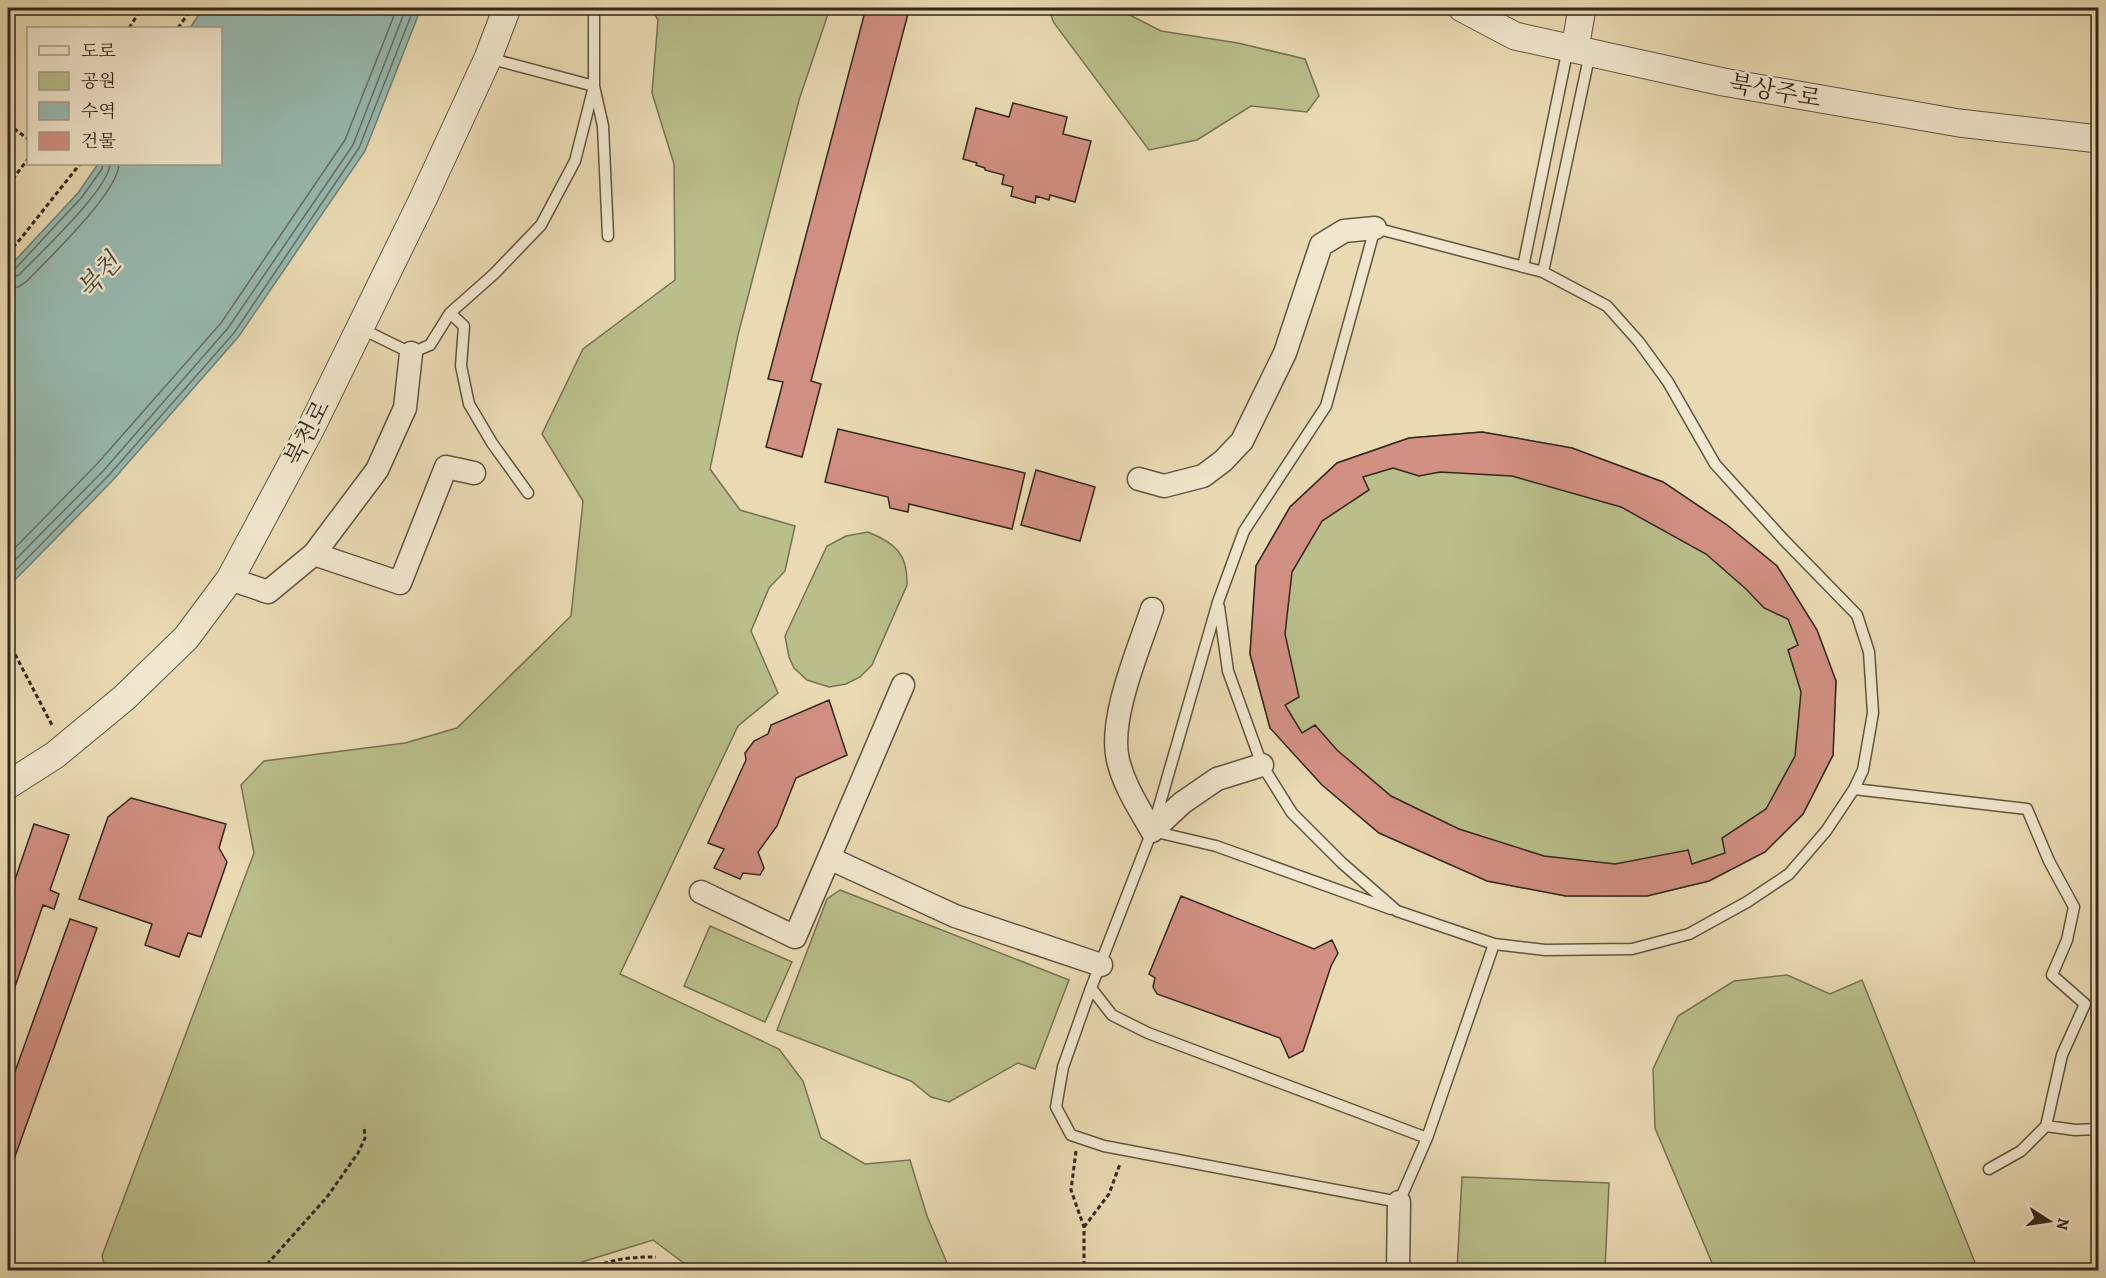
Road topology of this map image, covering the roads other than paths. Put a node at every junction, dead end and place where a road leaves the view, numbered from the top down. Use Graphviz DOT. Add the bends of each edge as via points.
graph roads {
  1 [pos="507,8"];
  2 [pos="594,8"];
  3 [pos="1462,8"];
  4 [pos="1582,8"];
  5 [pos="1577,50"];
  6 [pos="488,58"];
  7 [pos="594,86"];
  8 [pos="2098,139"];
  9 [pos="1375,228"];
  10 [pos="608,236"];
  11 [pos="1523,267"];
  12 [pos="1544,272"];
  13 [pos="450,313"];
  14 [pos="360,328"];
  15 [pos="411,353"];
  16 [pos="474,473"];
  17 [pos="1139,479"];
  18 [pos="528,493"];
  19 [pos="314,554"];
  20 [pos="230,579"];
  21 [pos="1218,602"];
  22 [pos="1152,609"];
  23 [pos="903,685"];
  24 [pos="1262,765"];
  25 [pos="8,785"];
  26 [pos="1854,789"];
  27 [pos="1152,831"];
  28 [pos="829,858"];
  29 [pos="701,892"];
  30 [pos="1397,911"];
  31 [pos="1494,944"];
  32 [pos="1101,965"];
  33 [pos="1091,988"];
  34 [pos="2046,1126"];
  35 [pos="2098,1129"];
  36 [pos="1426,1138"];
  37 [pos="1989,1169"];
  38 [pos="1399,1202"];
  39 [pos="1398,1270"];
  1 -- 6 [label="street, 북천로"];
  2 -- 7 [label="lane"];
  3 -- 5 [label="street, 북상주로" via="1515,36"];
  4 -- 5 [label="street"];
  5 -- 8 [label="street, 북상주로" via="1723,82 1959,123"];
  5 -- 11 [label="lane"];
  5 -- 12 [label="lane"];
  6 -- 7 [label="lane"];
  6 -- 14 [label="street, 북천로"];
  7 -- 10 [label="lane" via="603,126"];
  7 -- 13 [label="lane" via="575,161 541,225"];
  9 -- 11 [label="lane"];
  9 -- 17 [label="street" via="1344,231 1321,245 1285,353 1242,441 1203,476 1164,486"];
  9 -- 21 [label="lane" via="1326,406 1244,531"];
  11 -- 12 [label="lane"];
  12 -- 26 [label="lane" via="1607,306 1668,382 1715,464 1857,615 1869,652 1873,713 1863,770"];
  13 -- 15 [label="lane" via="430,345"];
  13 -- 18 [label="lane" via="464,326 461,366 469,404"];
  14 -- 15 [label="lane"];
  14 -- 20 [label="street, 북천로"];
  15 -- 19 [label="street" via="405,408 377,470"];
  16 -- 19 [label="street" via="446,467 400,583"];
  19 -- 20 [label="street" via="268,592"];
  20 -- 25 [label="street, 북천로" via="186,638 124,698 64,747"];
  21 -- 24 [label="lane" via="1228,671"];
  21 -- 27 [label="lane"];
  22 -- 27 [label="street" via="1120,707 1115,742 1125,783"];
  23 -- 28 [label="street"];
  24 -- 27 [label="street" via="1217,779 1182,803"];
  24 -- 30 [label="lane" via="1292,813"];
  26 -- 31 [label="lane" via="1826,831 1789,874 1689,934 1632,949 1545,950"];
  26 -- 34 [label="lane" via="2027,809 2074,907 2067,940 2052,975 2085,1004 2062,1055"];
  27 -- 30 [label="lane" via="1216,846"];
  27 -- 32 [label="lane"];
  28 -- 29 [label="street" via="795,937"];
  28 -- 32 [label="street" via="955,916"];
  30 -- 31 [label="lane"];
  31 -- 36 [label="lane"];
  32 -- 33 [label="lane"];
  33 -- 36 [label="lane" via="1112,1015 1148,1033"];
  33 -- 38 [label="lane" via="1063,1067 1056,1107 1071,1135 1104,1146"];
  34 -- 35 [label="lane"];
  34 -- 37 [label="lane" via="2021,1151"];
  36 -- 38 [label="lane"];
  38 -- 39 [label="street"];
}
